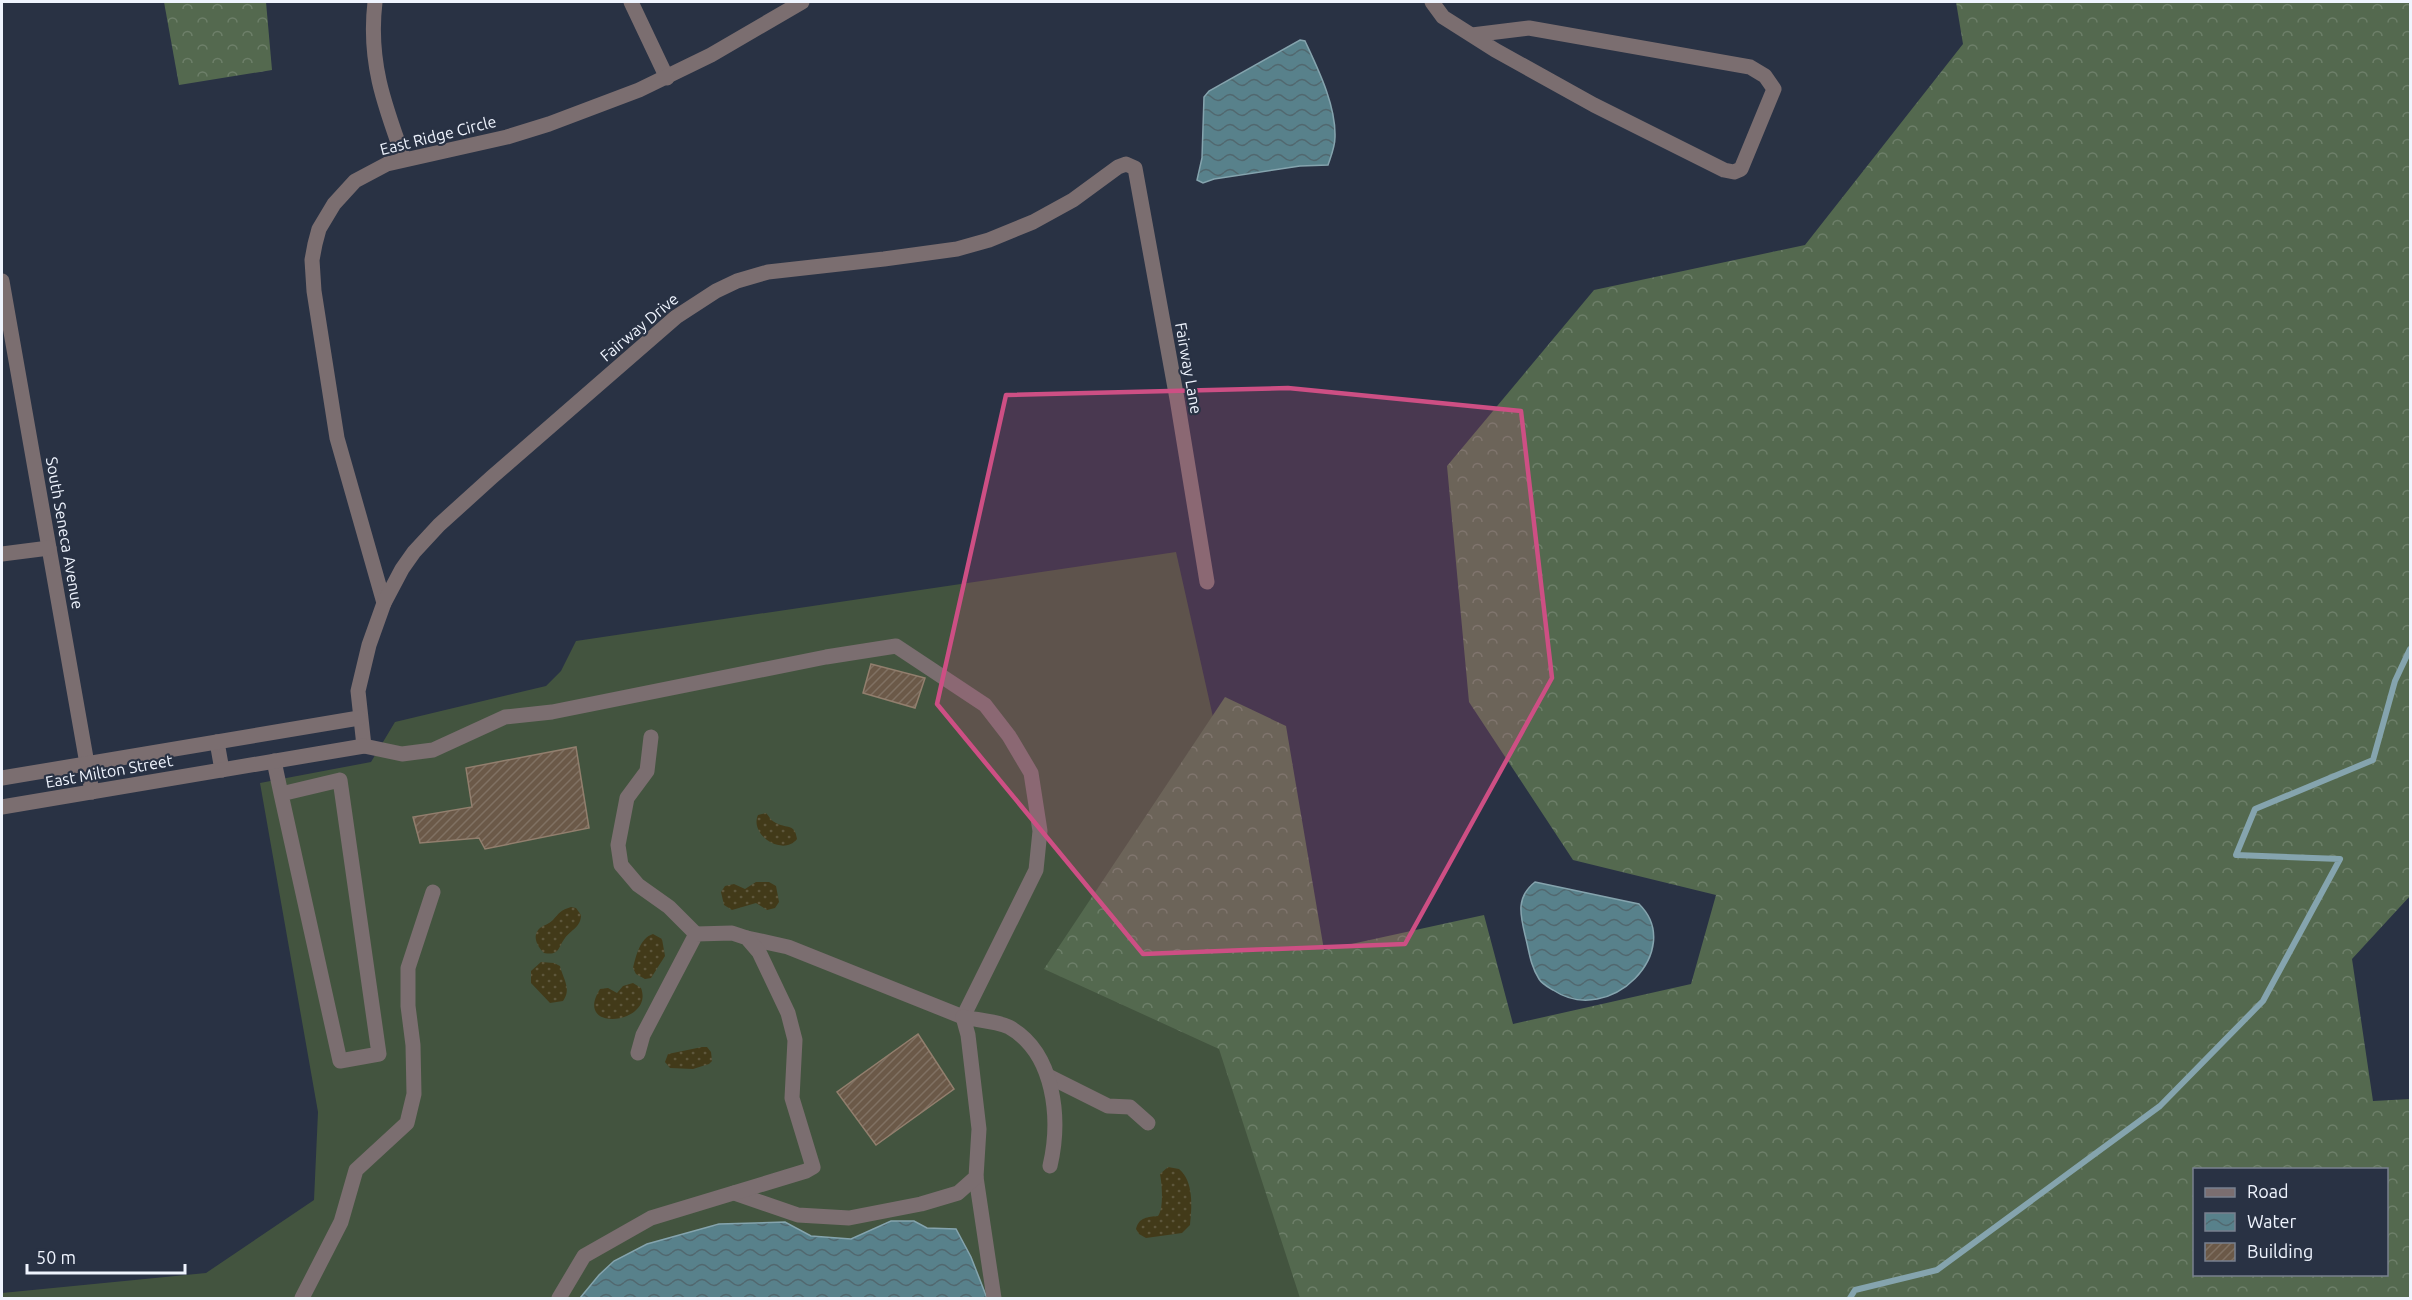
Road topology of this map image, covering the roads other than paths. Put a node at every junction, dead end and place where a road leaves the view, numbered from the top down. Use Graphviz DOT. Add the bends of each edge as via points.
graph roads {
  1 [pos="375,2"];
  2 [pos="631,2"];
  3 [pos="802,2"];
  4 [pos="1432,2"];
  5 [pos="1472,35"];
  6 [pos="667,78"];
  7 [pos="404,159"];
  8 [pos="1129,164"];
  9 [pos="2,281"];
  10 [pos="49,548"];
  11 [pos="2,554"];
  12 [pos="1207,582"];
  13 [pos="384,603"];
  14 [pos="359,718"];
  15 [pos="651,737"];
  16 [pos="217,742"];
  17 [pos="364,746"];
  18 [pos="274,761"];
  19 [pos="87,763"];
  20 [pos="222,770"];
  21 [pos="2,778"];
  22 [pos="92,792"];
  23 [pos="281,794"];
  24 [pos="2,807"];
  25 [pos="433,892"];
  26 [pos="696,934"];
  27 [pos="747,938"];
  28 [pos="963,1017"];
  29 [pos="638,1053"];
  30 [pos="1048,1076"];
  31 [pos="1148,1123"];
  32 [pos="1050,1166"];
  33 [pos="976,1177"];
  34 [pos="734,1193"];
  35 [pos="302,1299"];
  36 [pos="559,1299"];
  37 [pos="994,1299"];
  1 -- 7 [label="street" via="372,37 376,74"];
  2 -- 6 [label="street"];
  3 -- 6 [label="street, East Ridge Circle"];
  4 -- 5 [label="street" via="1443,16"];
  5 -- 5 [label="street" via="1594,105 1734,172 1741,169 1774,89 1765,76 1750,67 1529,28"];
  6 -- 7 [label="street, East Ridge Circle" via="549,124 459,149"];
  7 -- 13 [label="street, East Ridge Circle" via="369,172 333,204 319,229 312,260 337,438"];
  8 -- 12 [label="street, Fairway Lane" via="1135,168"];
  8 -- 13 [label="street, Fairway Drive" via="1118,167 1073,200 1033,222 989,240 909,256 768,272 736,281 695,303 439,525 408,560"];
  9 -- 10 [label="street, South Seneca Avenue"];
  10 -- 11 [label="street"];
  10 -- 19 [label="street, South Seneca Avenue"];
  13 -- 14 [label="street" via="358,691"];
  14 -- 16 [label="street, East Milton Street"];
  14 -- 17 [label="street"];
  15 -- 26 [label="street" via="647,771 627,798 618,845 621,865 638,885 669,907"];
  16 -- 19 [label="street, East Milton Street"];
  16 -- 20 [label="street"];
  17 -- 18 [label="street, East Milton Street"];
  17 -- 28 [label="street" via="402,754 433,750 505,717 896,646 986,705 1031,773 1040,831 1036,870"];
  18 -- 20 [label="street, East Milton Street"];
  18 -- 23 [label="street"];
  19 -- 21 [label="street, East Milton Street"];
  19 -- 22 [label="street, South Seneca Avenue"];
  20 -- 22 [label="street, East Milton Street"];
  22 -- 24 [label="street, East Milton Street"];
  23 -- 23 [label="street" via="340,1061 380,1054 340,780"];
  25 -- 35 [label="street" via="408,968 414,1094 407,1123 356,1170 341,1222"];
  26 -- 27 [label="street" via="732,933"];
  26 -- 29 [label="street" via="643,1035"];
  27 -- 28 [label="street" via="788,947"];
  27 -- 34 [label="street" via="759,952 788,1013 795,1040 792,1098 813,1167"];
  28 -- 30 [label="street" via="1006,1026 1024,1037 1040,1057"];
  28 -- 33 [label="street" via="980,1130"];
  30 -- 31 [label="street" via="1108,1106 1130,1107"];
  30 -- 32 [label="street" via="1056,1131"];
  33 -- 34 [label="street" via="958,1193 849,1218 798,1215"];
  33 -- 37 [label="street"];
  34 -- 36 [label="street" via="651,1218 584,1256"];
}
